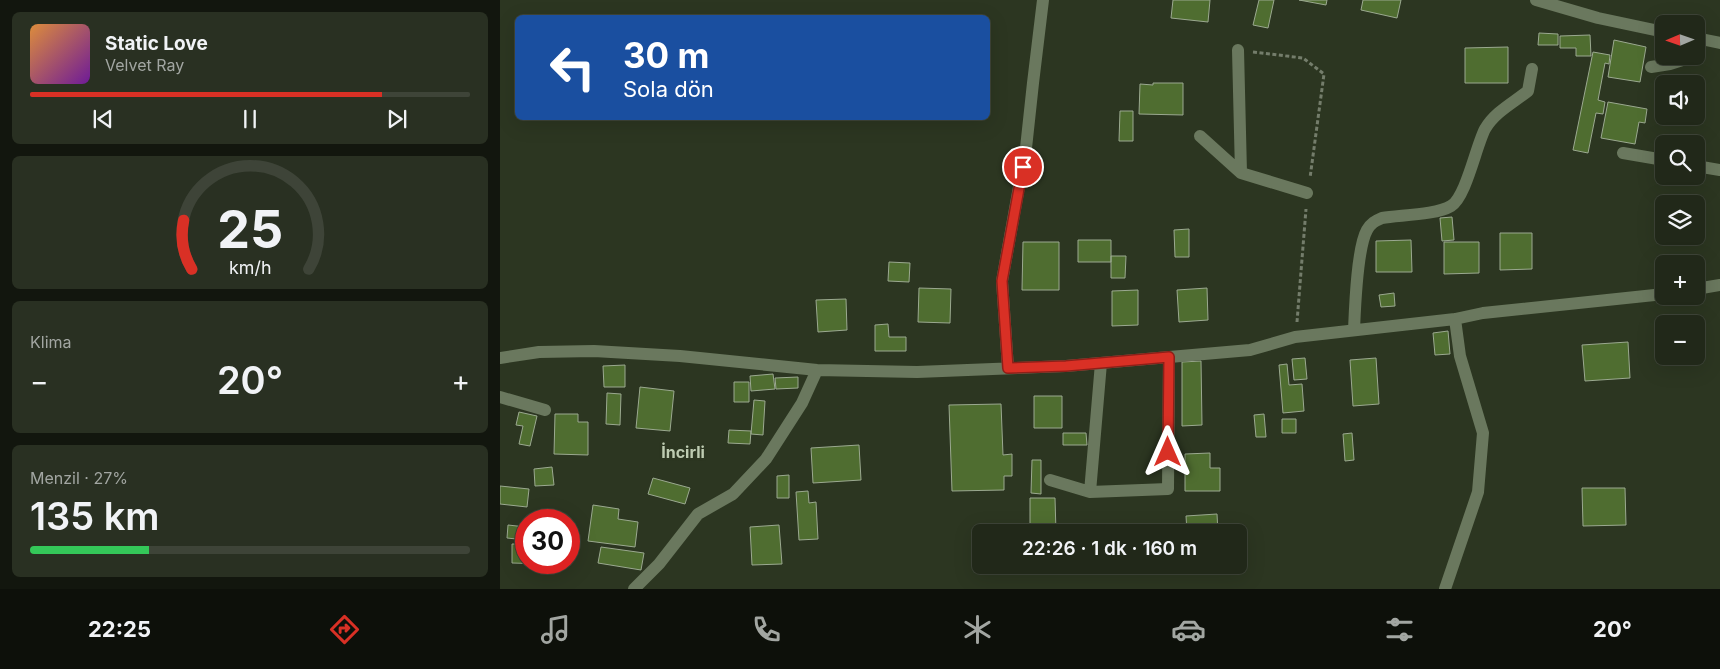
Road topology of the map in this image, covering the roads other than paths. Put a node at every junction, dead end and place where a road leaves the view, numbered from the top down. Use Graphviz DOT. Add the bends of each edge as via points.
graph roads {
  1 [pos="1043,0"];
  2 [pos="1536,0"];
  3 [pos="1655,30"];
  4 [pos="1705,40"];
  5 [pos="1720,44"];
  6 [pos="1238,50"];
  7 [pos="1664,65"];
  8 [pos="1651,67"];
  9 [pos="1532,69"];
  10 [pos="1200,136"];
  11 [pos="1623,153"];
  12 [pos="1655,158"];
  13 [pos="1705,168"];
  14 [pos="1720,170"];
  15 [pos="1241,173"];
  16 [pos="1307,193"];
  17 [pos="1720,285"];
  18 [pos="1705,288"];
  19 [pos="1655,295"];
  20 [pos="1455,319"];
  21 [pos="1354,330"];
  22 [pos="1169,357"];
  23 [pos="500,358"];
  24 [pos="1101,363"];
  25 [pos="1008,368"];
  26 [pos="817,370"];
  27 [pos="500,397"];
  28 [pos="545,410"];
  29 [pos="1050,480"];
  30 [pos="1090,492"];
  31 [pos="634,589"];
  32 [pos="1445,589"];
  1 -- 25 [label="street" via="1026,148 1002,281"];
  2 -- 3 [label="street"];
  4 -- 5 [label="street"];
  6 -- 15 [label="street"];
  7 -- 8 [label="street"];
  9 -- 21 [label="street" via="1528,91 1495,115 1485,130 1462,194 1452,206 1382,218 1373,222 1366,231"];
  10 -- 15 [label="street"];
  11 -- 12 [label="street"];
  13 -- 14 [label="street"];
  15 -- 16 [label="street"];
  17 -- 18 [label="street"];
  19 -- 20 [label="street"];
  20 -- 21 [label="street"];
  20 -- 32 [label="street" via="1460,356 1483,433 1478,492"];
  21 -- 22 [label="street" via="1295,337 1250,350"];
  22 -- 24 [label="street"];
  22 -- 30 [label="street" via="1168,490"];
  23 -- 26 [label="street" via="539,352 594,351"];
  24 -- 25 [label="street"];
  24 -- 30 [label="street"];
  25 -- 26 [label="street" via="917,372"];
  26 -- 31 [label="street" via="802,404 766,459 733,494 698,514 659,564"];
  27 -- 28 [label="street"];
  29 -- 30 [label="street"];
}
